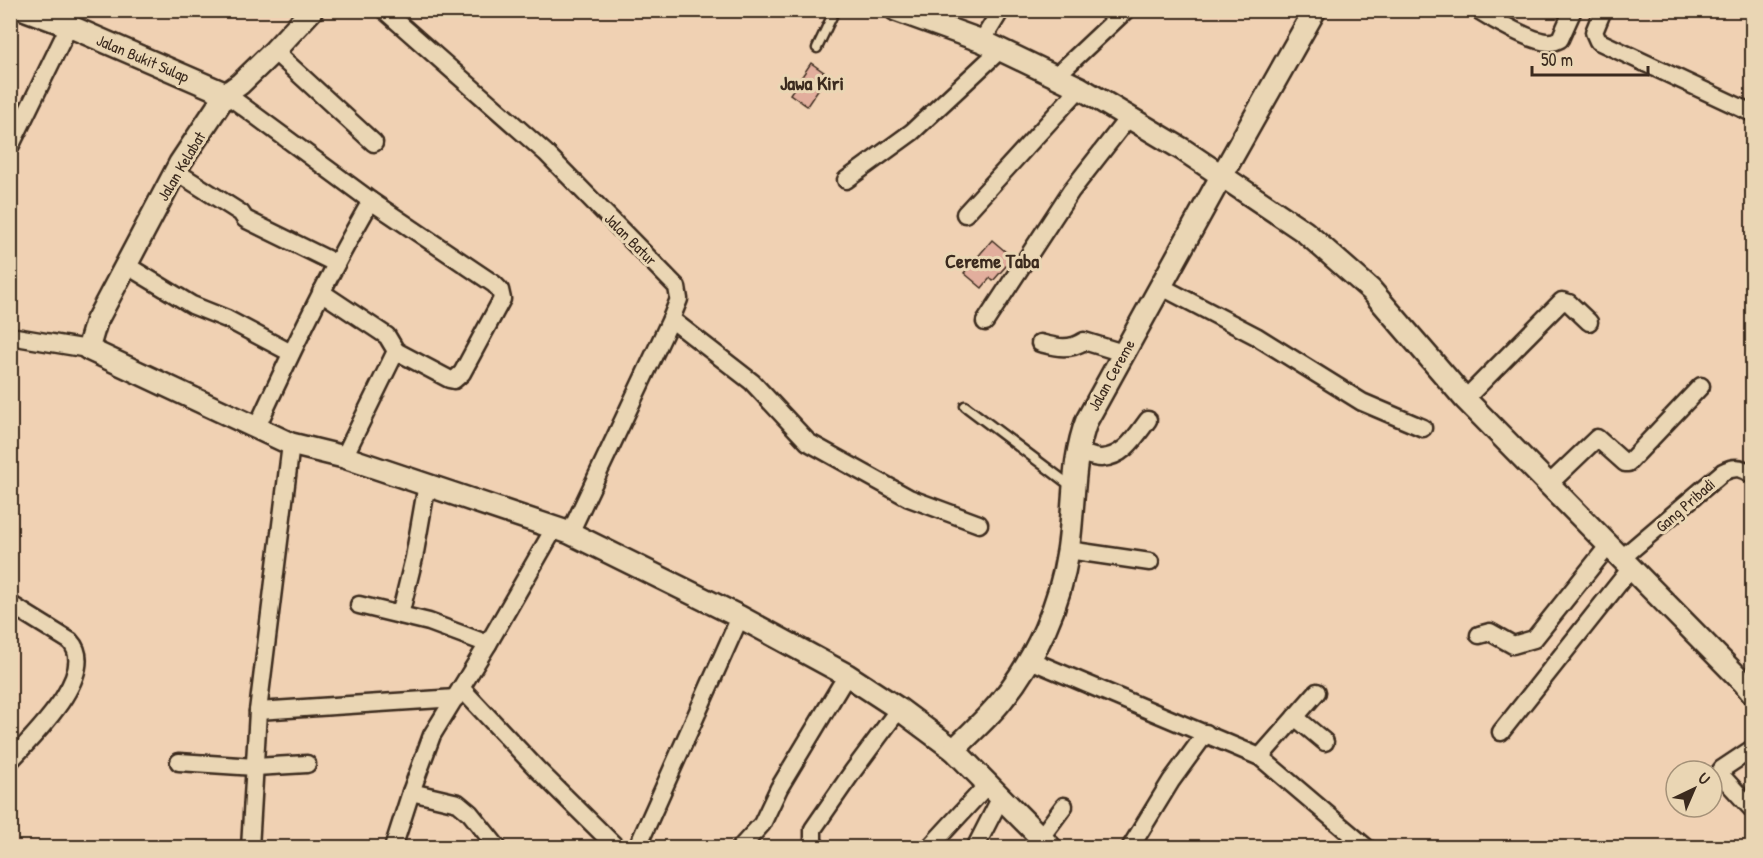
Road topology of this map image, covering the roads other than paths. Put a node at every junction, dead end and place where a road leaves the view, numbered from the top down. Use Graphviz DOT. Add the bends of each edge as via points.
graph roads {
  1 [pos="26,10"];
  2 [pos="312,10"];
  3 [pos="384,10"];
  4 [pos="835,10"];
  5 [pos="896,10"];
  6 [pos="1001,10"];
  7 [pos="1126,10"];
  8 [pos="1316,10"];
  9 [pos="1478,10"];
  10 [pos="1573,10"];
  11 [pos="1603,10"];
  12 [pos="69,26"];
  13 [pos="992,45"];
  14 [pos="817,48"];
  15 [pos="274,51"];
  16 [pos="1056,76"];
  17 [pos="1080,88"];
  18 [pos="226,94"];
  19 [pos="1752,113"];
  20 [pos="1128,118"];
  21 [pos="374,143"];
  22 [pos="10,147"];
  23 [pos="176,171"];
  24 [pos="1221,175"];
  25 [pos="846,180"];
  26 [pos="371,201"];
  27 [pos="965,214"];
  28 [pos="335,263"];
  29 [pos="126,265"];
  30 [pos="1160,286"];
  31 [pos="321,292"];
  32 [pos="671,319"];
  33 [pos="985,322"];
  34 [pos="1589,322"];
  35 [pos="10,336"];
  36 [pos="1040,343"];
  37 [pos="88,349"];
  38 [pos="396,351"];
  39 [pos="291,353"];
  40 [pos="1123,353"];
  41 [pos="1701,386"];
  42 [pos="1465,399"];
  43 [pos="965,406"];
  44 [pos="1148,420"];
  45 [pos="1423,428"];
  46 [pos="256,429"];
  47 [pos="291,444"];
  48 [pos="1078,452"];
  49 [pos="344,457"];
  50 [pos="1752,475"];
  51 [pos="428,484"];
  52 [pos="1549,484"];
  53 [pos="1074,489"];
  54 [pos="979,524"];
  55 [pos="562,530"];
  56 [pos="1068,550"];
  57 [pos="1621,557"];
  58 [pos="1150,562"];
  59 [pos="10,604"];
  60 [pos="358,605"];
  61 [pos="400,615"];
  62 [pos="740,617"];
  63 [pos="1479,635"];
  64 [pos="488,644"];
  65 [pos="1030,660"];
  66 [pos="847,675"];
  67 [pos="1750,684"];
  68 [pos="1317,692"];
  69 [pos="459,693"];
  70 [pos="899,709"];
  71 [pos="258,711"];
  72 [pos="1295,717"];
  73 [pos="1501,732"];
  74 [pos="1206,733"];
  75 [pos="1325,742"];
  76 [pos="1752,749"];
  77 [pos="954,750"];
  78 [pos="1260,757"];
  79 [pos="10,761"];
  80 [pos="179,762"];
  81 [pos="307,765"];
  82 [pos="255,766"];
  83 [pos="994,790"];
  84 [pos="411,792"];
  85 [pos="1064,806"];
  86 [pos="1752,809"];
  87 [pos="1041,844"];
  88 [pos="612,846"];
  89 [pos="250,848"];
  90 [pos="393,848"];
  91 [pos="498,848"];
  92 [pos="637,848"];
  93 [pos="740,848"];
  94 [pos="818,848"];
  95 [pos="929,848"];
  96 [pos="975,848"];
  97 [pos="1130,848"];
  98 [pos="1367,848"];
  1 -- 12 [label="street, Jalan Bukit Sulap"];
  2 -- 15 [label="street, Jalan Kelabat"];
  3 -- 32 [label="street, Jalan Batur" via="546,153 667,275 677,287 679,299"];
  4 -- 14 [label="lane"];
  5 -- 13 [label="street"];
  6 -- 13 [label="street"];
  7 -- 16 [label="street"];
  8 -- 24 [label="street, Jalan Cereme"];
  9 -- 10 [label="street" via="1503,25 1551,43 1560,39"];
  11 -- 19 [label="street" via="1594,32 1598,41"];
  12 -- 18 [label="street, Jalan Bukit Sulap"];
  12 -- 22 [label="street"];
  13 -- 16 [label="street"];
  13 -- 25 [label="street" via="912,132"];
  15 -- 18 [label="street, Jalan Kelabat"];
  15 -- 21 [label="street"];
  16 -- 17 [label="street"];
  17 -- 20 [label="street"];
  17 -- 27 [label="street"];
  18 -- 23 [label="street, Jalan Kelabat"];
  18 -- 26 [label="street"];
  20 -- 24 [label="street"];
  20 -- 33 [label="street" via="1071,191"];
  23 -- 28 [label="street" via="245,219"];
  23 -- 29 [label="street, Jalan Kelabat"];
  24 -- 30 [label="street, Jalan Cereme"];
  24 -- 42 [label="street" via="1305,232 1371,290"];
  26 -- 28 [label="street"];
  26 -- 38 [label="street" via="494,284 502,296 462,373 454,380"];
  28 -- 31 [label="street"];
  29 -- 37 [label="street, Jalan Kelabat" via="96,322"];
  29 -- 39 [label="street" via="192,305"];
  30 -- 40 [label="street, Jalan Cereme"];
  30 -- 45 [label="street" via="1256,336 1362,402"];
  31 -- 38 [label="street" via="387,336"];
  31 -- 39 [label="street"];
  32 -- 54 [label="street" via="752,382 808,442 909,498"];
  32 -- 55 [label="street, Jalan Batur"];
  34 -- 42 [label="street" via="1562,301"];
  35 -- 37 [label="street"];
  36 -- 40 [label="street" via="1061,349 1084,341"];
  37 -- 46 [label="street"];
  38 -- 49 [label="street"];
  39 -- 46 [label="street"];
  40 -- 48 [label="street, Jalan Cereme" via="1087,420"];
  41 -- 52 [label="street" via="1626,464 1597,438"];
  42 -- 52 [label="street"];
  43 -- 53 [label="lane"];
  44 -- 48 [label="street" via="1128,447 1117,454 1100,458"];
  46 -- 47 [label="street"];
  47 -- 49 [label="street"];
  47 -- 71 [label="street"];
  48 -- 53 [label="street, Jalan Cereme"];
  49 -- 51 [label="street"];
  50 -- 57 [label="street, Gang Pribadi" via="1737,467 1723,472"];
  51 -- 55 [label="street"];
  51 -- 61 [label="street"];
  52 -- 57 [label="street"];
  53 -- 56 [label="street, Jalan Cereme"];
  55 -- 62 [label="street"];
  55 -- 64 [label="street, Jalan Batur"];
  56 -- 58 [label="street"];
  56 -- 65 [label="street, Jalan Cereme" via="1052,613"];
  57 -- 63 [label="street" via="1534,639 1513,645 1490,632"];
  57 -- 67 [label="street"];
  57 -- 73 [label="street"];
  59 -- 79 [label="street" via="59,633 76,648 79,658 58,706"];
  60 -- 61 [label="street"];
  61 -- 64 [label="street"];
  62 -- 66 [label="street"];
  62 -- 92 [label="street"];
  64 -- 69 [label="street, Jalan Batur"];
  65 -- 74 [label="street"];
  65 -- 77 [label="street, Jalan Cereme" via="1001,701"];
  66 -- 70 [label="street"];
  66 -- 93 [label="street" via="779,788 762,824"];
  68 -- 72 [label="street"];
  69 -- 71 [label="street"];
  69 -- 84 [label="street, Jalan Batur" via="432,735"];
  69 -- 88 [label="street"];
  70 -- 77 [label="street"];
  70 -- 94 [label="street" via="813,829 813,842"];
  71 -- 82 [label="street"];
  72 -- 75 [label="street"];
  72 -- 78 [label="street"];
  74 -- 78 [label="street"];
  74 -- 97 [label="street"];
  76 -- 86 [label="street" via="1719,772"];
  77 -- 83 [label="street"];
  78 -- 98 [label="street"];
  80 -- 82 [label="street"];
  81 -- 82 [label="street"];
  82 -- 89 [label="street"];
  83 -- 87 [label="street"];
  83 -- 95 [label="street"];
  83 -- 96 [label="street"];
  84 -- 90 [label="street, Jalan Batur"];
  84 -- 91 [label="street" via="458,803"];
  85 -- 87 [label="street"];
}
